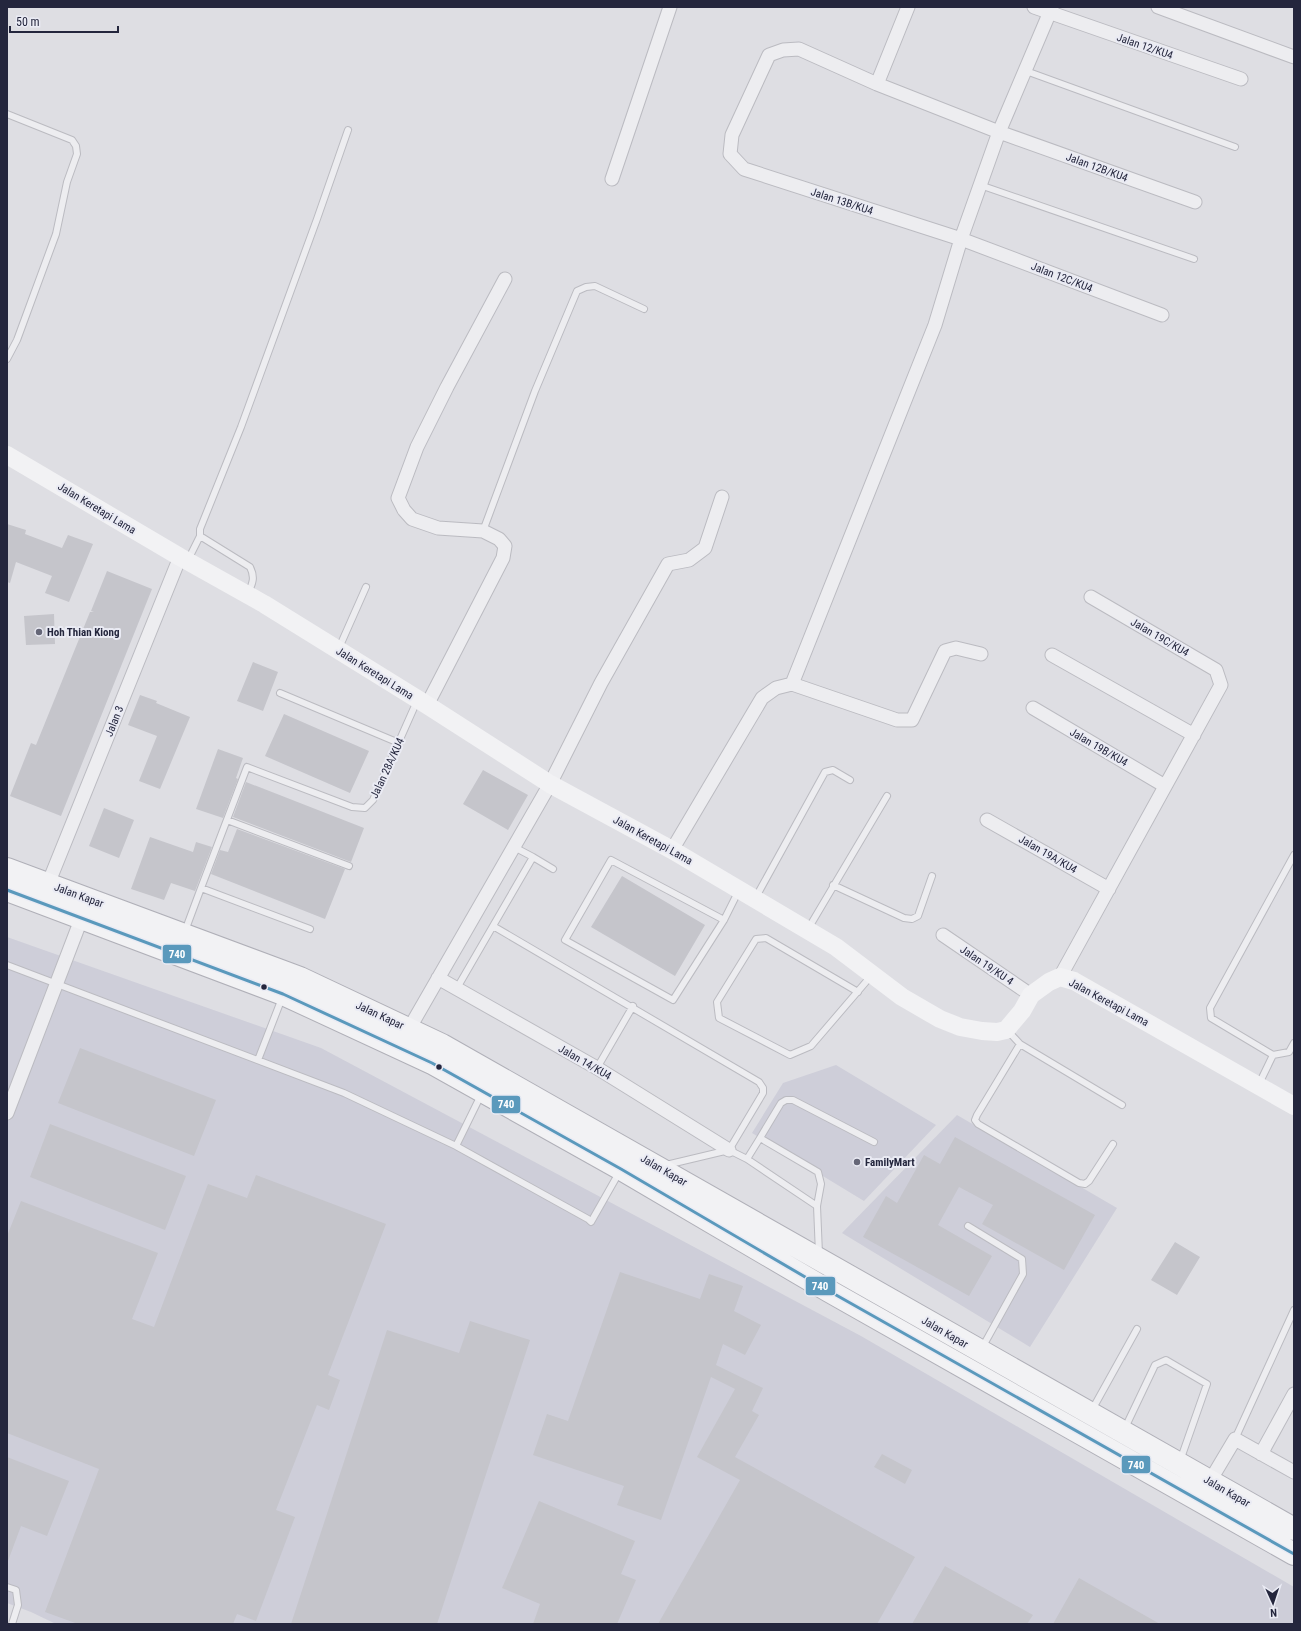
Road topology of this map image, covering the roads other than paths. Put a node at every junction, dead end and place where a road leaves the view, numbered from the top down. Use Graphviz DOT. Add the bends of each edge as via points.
graph roads {
  1 [pos="670,7"];
  2 [pos="908,7"];
  3 [pos="1034,7"];
  4 [pos="1158,7"];
  5 [pos="1051,10"];
  6 [pos="1294,57"];
  7 [pos="1026,71"];
  8 [pos="1241,79"];
  9 [pos="877,84"];
  10 [pos="7,114"];
  11 [pos="348,130"];
  12 [pos="999,132"];
  13 [pos="1235,147"];
  14 [pos="730,154"];
  15 [pos="612,179"];
  16 [pos="979,184"];
  17 [pos="1195,202"];
  18 [pos="961,239"];
  19 [pos="1194,259"];
  20 [pos="504,279"];
  21 [pos="644,309"];
  22 [pos="1162,315"];
  23 [pos="7,360"];
  24 [pos="7,455"];
  25 [pos="722,496"];
  26 [pos="483,531"];
  27 [pos="200,536"];
  28 [pos="183,559"];
  29 [pos="366,586"];
  30 [pos="247,594"];
  31 [pos="1091,597"];
  32 [pos="338,650"];
  33 [pos="981,654"];
  34 [pos="1052,655"];
  35 [pos="792,684"];
  36 [pos="280,693"];
  37 [pos="422,702"];
  38 [pos="1033,708"];
  39 [pos="1194,735"];
  40 [pos="398,743"];
  41 [pos="850,780"];
  42 [pos="550,784"];
  43 [pos="1165,786"];
  44 [pos="886,796"];
  45 [pos="227,820"];
  46 [pos="987,820"];
  47 [pos="514,847"];
  48 [pos="672,850"];
  49 [pos="1294,855"];
  50 [pos="533,857"];
  51 [pos="349,866"];
  52 [pos="7,869"];
  53 [pos="553,869"];
  54 [pos="932,876"];
  55 [pos="48,884"];
  56 [pos="833,885"];
  57 [pos="201,888"];
  58 [pos="1109,889"];
  59 [pos="7,890"];
  60 [pos="740,890"];
  61 [pos="755,899"];
  62 [pos="82,917"];
  63 [pos="724,920"];
  64 [pos="493,926"];
  65 [pos="310,929"];
  66 [pos="808,930"];
  67 [pos="183,934"];
  68 [pos="943,935"];
  69 [pos="7,965"];
  70 [pos="872,974"];
  71 [pos="1060,977"];
  72 [pos="438,978"];
  73 [pos="56,984"];
  74 [pos="457,988"];
  75 [pos="858,992"];
  76 [pos="283,994"];
  77 [pos="1031,995"];
  78 [pos="633,1006"];
  79 [pos="409,1029"];
  80 [pos="1006,1030"];
  81 [pos="1294,1043"];
  82 [pos="1020,1044"];
  83 [pos="1273,1055"];
  84 [pos="258,1060"];
  85 [pos="597,1068"];
  86 [pos="1258,1085"];
  87 [pos="482,1091"];
  88 [pos="1122,1105"];
  89 [pos="1294,1106"];
  90 [pos="7,1113"];
  91 [pos="760,1138"];
  92 [pos="874,1142"];
  93 [pos="1114,1144"];
  94 [pos="456,1146"];
  95 [pos="729,1150"];
  96 [pos="747,1160"];
  97 [pos="659,1167"];
  98 [pos="621,1169"];
  99 [pos="817,1206"];
  100 [pos="968,1226"];
  101 [pos="820,1260"];
  102 [pos="1294,1310"];
  103 [pos="1137,1329"];
  104 [pos="980,1351"];
  105 [pos="1294,1394"];
  106 [pos="1090,1414"];
  107 [pos="1123,1432"];
  108 [pos="1235,1439"];
  109 [pos="1262,1454"];
  110 [pos="1179,1464"];
  111 [pos="1294,1472"];
  112 [pos="1210,1481"];
  113 [pos="1294,1529"];
  114 [pos="1294,1554"];
  115 [pos="7,1587"];
  116 [pos="12,1624"];
  1 -- 15 [label="street"];
  2 -- 9 [label="street"];
  3 -- 5 [label="street, Jalan 12/KU4"];
  4 -- 6 [label="street"];
  5 -- 7 [label="street"];
  5 -- 8 [label="street, Jalan 12/KU4"];
  7 -- 12 [label="street"];
  7 -- 13 [label="lane"];
  9 -- 12 [label="street, Jalan 12B/KU4"];
  9 -- 14 [label="street, Jalan 12B/KU4" via="799,49 783,50 769,55 732,135"];
  10 -- 23 [label="lane" via="72,140 77,154 67,182 56,234 17,340"];
  11 -- 27 [label="lane" via="241,427 200,529"];
  12 -- 16 [label="street"];
  12 -- 17 [label="street, Jalan 12B/KU4"];
  14 -- 18 [label="street, Jalan 13B/KU4" via="744,169"];
  16 -- 18 [label="street"];
  16 -- 19 [label="lane"];
  18 -- 22 [label="street, Jalan 12C/KU4"];
  18 -- 35 [label="street" via="935,325"];
  20 -- 26 [label="street" via="417,447 398,498 412,519 438,528"];
  21 -- 26 [label="lane" via="595,286 577,291 535,391"];
  24 -- 28 [label="street, Jalan Keretapi Lama"];
  25 -- 42 [label="street" via="705,548 690,560 668,564 601,683"];
  26 -- 37 [label="street" via="499,539 505,546 503,558"];
  27 -- 28 [label="lane"];
  27 -- 30 [label="lane" via="250,567 254,582"];
  28 -- 30 [label="street, Jalan Keretapi Lama"];
  28 -- 55 [label="street, Jalan 3"];
  29 -- 32 [label="lane"];
  30 -- 32 [label="street, Jalan Keretapi Lama"];
  31 -- 39 [label="street, Jalan 19C/KU4" via="1216,670 1221,685"];
  32 -- 37 [label="street, Jalan Keretapi Lama"];
  33 -- 35 [label="street" via="956,648 945,651 912,720 896,720"];
  34 -- 39 [label="street"];
  35 -- 48 [label="street" via="776,688 762,698"];
  36 -- 40 [label="lane"];
  37 -- 40 [label="lane, Jalan 28A/KU4"];
  37 -- 42 [label="street, Jalan Keretapi Lama"];
  38 -- 43 [label="street, Jalan 19B/KU4"];
  39 -- 43 [label="street"];
  40 -- 45 [label="lane, Jalan 28A/KU4" via="373,800 365,808 352,807 247,767"];
  41 -- 61 [label="lane" via="832,770 825,772"];
  42 -- 47 [label="street"];
  42 -- 48 [label="street, Jalan Keretapi Lama"];
  43 -- 58 [label="street"];
  44 -- 56 [label="lane"];
  45 -- 51 [label="lane"];
  45 -- 57 [label="lane"];
  46 -- 58 [label="street, Jalan 19A/KU4"];
  47 -- 50 [label="lane"];
  47 -- 72 [label="street"];
  48 -- 60 [label="street, Jalan Keretapi Lama"];
  49 -- 83 [label="lane" via="1210,1008 1211,1018"];
  50 -- 53 [label="lane"];
  50 -- 64 [label="lane"];
  52 -- 55 [label="highway, Jalan Kapar"];
  54 -- 56 [label="lane" via="918,916 912,919 904,918"];
  55 -- 67 [label="highway, Jalan Kapar"];
  56 -- 66 [label="lane"];
  57 -- 65 [label="lane"];
  57 -- 67 [label="lane"];
  58 -- 71 [label="street"];
  59 -- 62 [label="highway, Jalan Kapar"];
  60 -- 61 [label="street, Jalan Keretapi Lama"];
  60 -- 63 [label="lane"];
  61 -- 66 [label="street, Jalan Keretapi Lama"];
  62 -- 73 [label="street"];
  62 -- 76 [label="highway, Jalan Kapar"];
  63 -- 63 [label="lane" via="673,1000 565,940 611,860"];
  64 -- 74 [label="lane"];
  64 -- 78 [label="lane"];
  66 -- 70 [label="street, Jalan Keretapi Lama"];
  67 -- 79 [label="highway, Jalan Kapar" via="300,978"];
  68 -- 77 [label="street, Jalan 19/KU 4"];
  69 -- 73 [label="lane"];
  70 -- 75 [label="lane"];
  70 -- 80 [label="street, Jalan Keretapi Lama" via="902,997 940,1020 982,1031"];
  71 -- 77 [label="street, Jalan Keretapi Lama" via="1048,982"];
  71 -- 86 [label="street, Jalan Keretapi Lama" via="1074,981"];
  72 -- 74 [label="street, Jalan 14/KU4"];
  72 -- 79 [label="street"];
  73 -- 84 [label="lane"];
  73 -- 90 [label="street"];
  74 -- 85 [label="street, Jalan 14/KU4"];
  75 -- 75 [label="lane" via="811,1046 790,1055 719,1018 717,1002 756,939 766,938"];
  76 -- 84 [label="lane"];
  76 -- 87 [label="highway, Jalan Kapar" via="432,1063"];
  77 -- 80 [label="street, Jalan Keretapi Lama"];
  78 -- 85 [label="lane"];
  78 -- 95 [label="lane" via="759,1082 763,1088 763,1093"];
  79 -- 97 [label="highway, Jalan Kapar"];
  80 -- 82 [label="lane"];
  81 -- 83 [label="lane" via="1289,1052"];
  82 -- 88 [label="lane"];
  82 -- 93 [label="lane" via="977,1115 975,1120 978,1124 1079,1183 1085,1184"];
  83 -- 86 [label="lane"];
  84 -- 94 [label="lane" via="344,1092"];
  85 -- 95 [label="street, Jalan 14/KU4"];
  86 -- 89 [label="street, Jalan Keretapi Lama"];
  87 -- 94 [label="lane"];
  87 -- 98 [label="highway, Jalan Kapar"];
  91 -- 92 [label="lane" via="781,1103 793,1100"];
  91 -- 96 [label="lane"];
  91 -- 99 [label="lane" via="818,1172 821,1184"];
  94 -- 98 [label="lane" via="590,1222"];
  95 -- 96 [label="lane"];
  95 -- 97 [label="lane"];
  96 -- 99 [label="lane"];
  97 -- 101 [label="highway, Jalan Kapar"];
  98 -- 114 [label="highway, Jalan Kapar" via="829,1291"];
  99 -- 101 [label="lane"];
  100 -- 104 [label="lane" via="1022,1259 1023,1274"];
  101 -- 104 [label="highway, Jalan Kapar"];
  102 -- 108 [label="lane"];
  103 -- 106 [label="lane"];
  104 -- 106 [label="highway, Jalan Kapar"];
  105 -- 109 [label="street"];
  106 -- 107 [label="highway, Jalan Kapar"];
  107 -- 110 [label="highway, Jalan Kapar"];
  107 -- 110 [label="lane" via="1155,1365 1166,1360 1207,1384"];
  108 -- 109 [label="street"];
  108 -- 112 [label="street"];
  109 -- 111 [label="street"];
  110 -- 112 [label="highway, Jalan Kapar"];
  112 -- 113 [label="highway, Jalan Kapar"];
  115 -- 116 [label="lane" via="16,1590 18,1605"];
}
